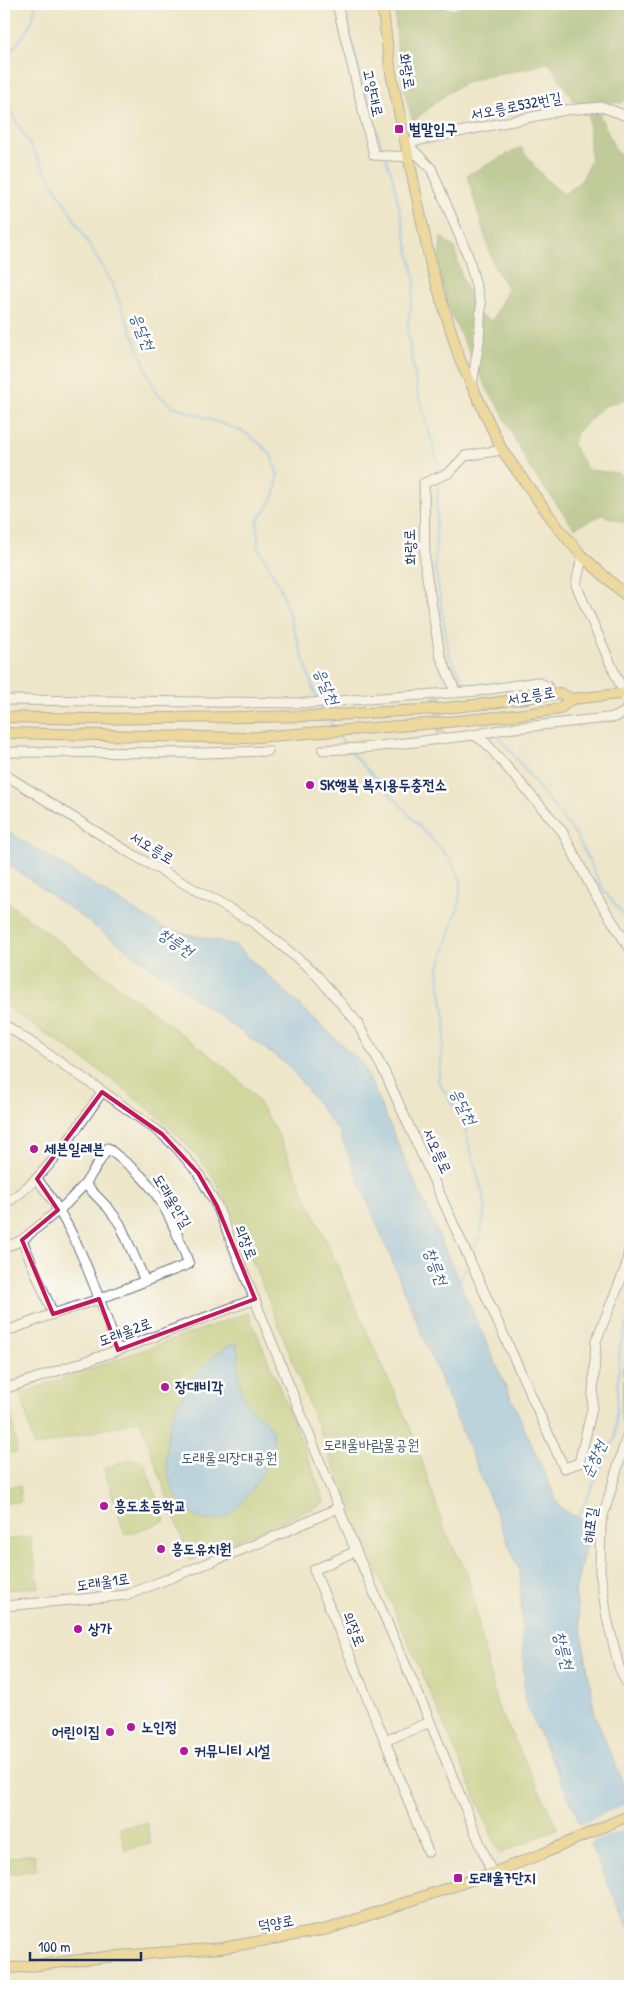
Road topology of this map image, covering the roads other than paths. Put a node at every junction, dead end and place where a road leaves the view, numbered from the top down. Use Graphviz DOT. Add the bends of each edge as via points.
graph roads {
  1 [pos="337,4"];
  2 [pos="382,4"];
  3 [pos="630,115"];
  4 [pos="406,143"];
  5 [pos="408,157"];
  6 [pos="472,385"];
  7 [pos="502,450"];
  8 [pos="582,556"];
  9 [pos="630,599"];
  10 [pos="459,693"];
  11 [pos="627,693"];
  12 [pos="551,695"];
  13 [pos="572,699"];
  14 [pos="4,700"];
  15 [pos="4,716"];
  16 [pos="4,733"];
  17 [pos="474,735"];
  18 [pos="323,750"];
  19 [pos="268,751"];
  20 [pos="4,752"];
  21 [pos="4,774"];
  22 [pos="630,949"];
  23 [pos="4,1024"];
  24 [pos="102,1092"];
  25 [pos="37,1179"];
  26 [pos="85,1184"];
  27 [pos="4,1204"];
  28 [pos="58,1210"];
  29 [pos="22,1240"];
  30 [pos="630,1243"];
  31 [pos="4,1248"];
  32 [pos="145,1281"];
  33 [pos="99,1299"];
  34 [pos="255,1299"];
  35 [pos="52,1314"];
  36 [pos="5,1329"];
  37 [pos="118,1350"];
  38 [pos="630,1363"];
  39 [pos="4,1389"];
  40 [pos="340,1508"];
  41 [pos="356,1551"];
  42 [pos="4,1606"];
  43 [pos="630,1690"];
  44 [pos="430,1722"];
  45 [pos="385,1741"];
  46 [pos="630,1815"];
  47 [pos="428,1852"];
  48 [pos="492,1873"];
  49 [pos="4,1969"];
  1 -- 5 [label="street, 고양대로" via="374,155"];
  2 -- 4 [label="main road, 화랑로" via="391,73"];
  3 -- 4 [label="street, 서오릉로532번길" via="602,107 565,110"];
  4 -- 5 [label="main road, 화랑로"];
  4 -- 6 [label="street" via="431,168 470,264 481,304"];
  5 -- 6 [label="main road, 화랑로" via="431,266 460,360"];
  6 -- 7 [label="main road, 화랑로"];
  7 -- 8 [label="main road, 화랑로"];
  7 -- 10 [label="street, 화랑로" via="465,456 449,474 424,484 425,565 440,655"];
  8 -- 9 [label="main road, 화랑로"];
  8 -- 11 [label="street" via="576,585"];
  10 -- 12 [label="street" via="537,682 547,686"];
  10 -- 14 [label="street" via="315,703"];
  11 -- 13 [label="main road, 서오릉로"];
  11 -- 17 [label="street" via="626,711 616,717"];
  12 -- 13 [label="main road, 서오릉로" via="560,693"];
  12 -- 15 [label="main road, 서오릉로" via="471,705 318,716 110,719"];
  13 -- 16 [label="main road, 서오릉로" via="559,709 494,717 246,738"];
  17 -- 18 [label="street"];
  17 -- 22 [label="street" via="486,744 562,831 592,889"];
  19 -- 20 [label="street"];
  21 -- 30 [label="street, 서오릉로" via="130,853 254,922 313,971 356,1021 385,1073 564,1468 579,1463 592,1409 596,1340 626,1267"];
  23 -- 24 [label="street, 의장로"];
  24 -- 25 [label="street"];
  24 -- 34 [label="street, 의장로" via="162,1134 198,1173 217,1206"];
  25 -- 27 [label="street"];
  25 -- 28 [label="street"];
  26 -- 28 [label="street, 도래울안길"];
  26 -- 32 [label="street" via="120,1224"];
  26 -- 32 [label="street, 도래울안길" via="108,1148 141,1177 162,1206 189,1264"];
  28 -- 29 [label="street, 도래울안길"];
  28 -- 33 [label="street" via="83,1257"];
  29 -- 31 [label="street, 도래울안길"];
  29 -- 35 [label="street"];
  32 -- 33 [label="street, 도래울안길"];
  33 -- 35 [label="street, 도래울안길"];
  33 -- 37 [label="street"];
  34 -- 37 [label="street, 도래울2로"];
  34 -- 40 [label="street, 의장로"];
  35 -- 36 [label="street, 도래울안길"];
  37 -- 39 [label="street, 도래울2로"];
  38 -- 43 [label="street, 해포길" via="630,1429 601,1523 600,1571 619,1667"];
  40 -- 41 [label="street, 의장로"];
  40 -- 42 [label="street, 도래울1로" via="127,1595"];
  41 -- 44 [label="street, 의장로"];
  41 -- 45 [label="street, 의장로" via="314,1570"];
  44 -- 45 [label="street"];
  44 -- 48 [label="street, 의장로"];
  45 -- 47 [label="street, 의장로"];
  46 -- 48 [label="main road, 덕양로"];
  48 -- 49 [label="main road, 덕양로" via="328,1929 222,1948"];
}
